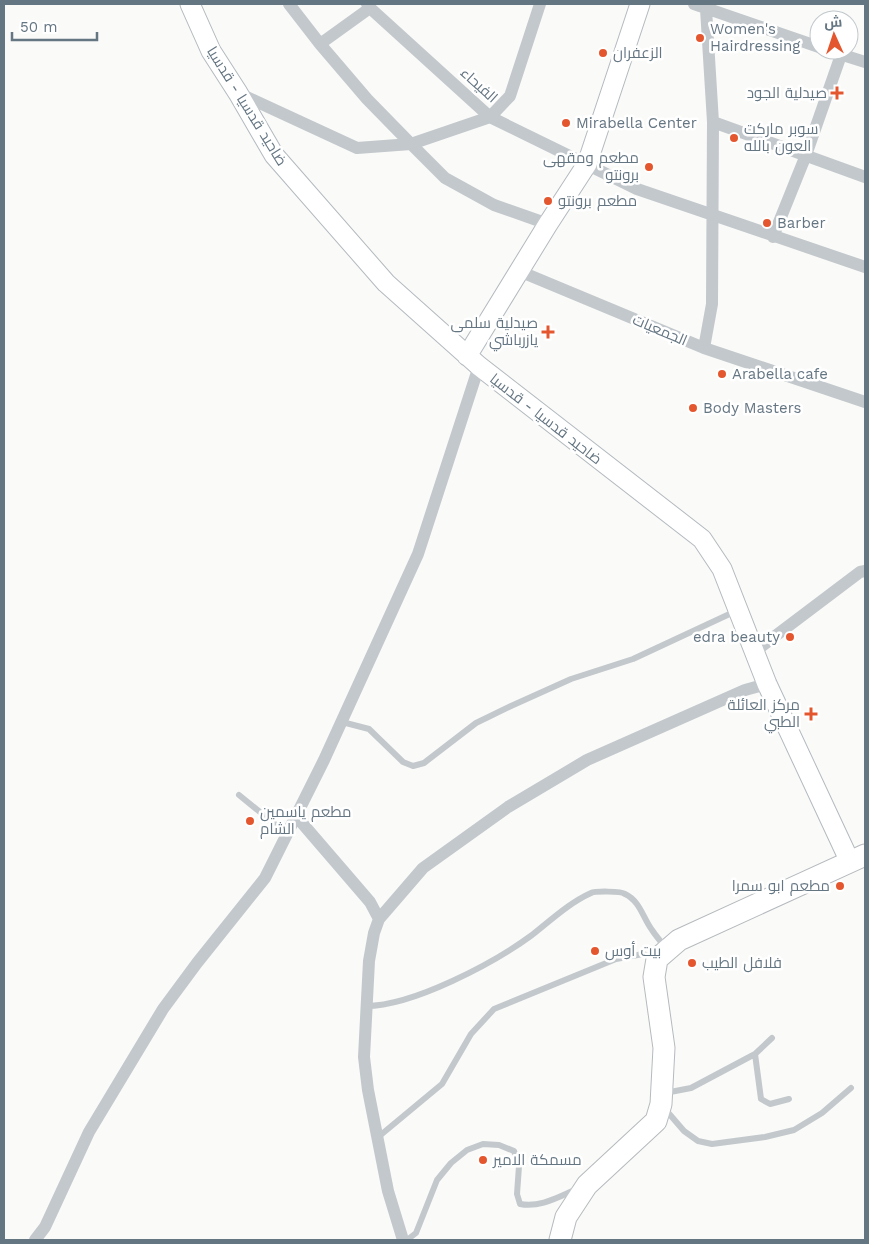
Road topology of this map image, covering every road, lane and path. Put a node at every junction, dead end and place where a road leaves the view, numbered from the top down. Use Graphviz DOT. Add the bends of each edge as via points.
graph roads {
  1 [pos="190,4"];
  2 [pos="289,4"];
  3 [pos="540,4"];
  4 [pos="640,4"];
  5 [pos="703,5"];
  6 [pos="369,6"];
  7 [pos="809,43"];
  8 [pos="320,44"];
  9 [pos="839,60"];
  10 [pos="238,93"];
  11 [pos="490,117"];
  12 [pos="713,122"];
  13 [pos="411,144"];
  14 [pos="806,155"];
  15 [pos="587,164"];
  16 [pos="865,177"];
  17 [pos="712,215"];
  18 [pos="548,224"];
  19 [pos="773,237"];
  20 [pos="865,267"];
  21 [pos="519,271"];
  22 [pos="704,348"];
  23 [pos="473,361"];
  24 [pos="865,402"];
  25 [pos="865,571"];
  26 [pos="737,611"];
  27 [pos="754,652"];
  28 [pos="766,684"];
  29 [pos="342,722"];
  30 [pos="239,795"];
  31 [pos="296,816"];
  32 [pos="287,834"];
  33 [pos="858,858"];
  34 [pos="379,919"];
  35 [pos="662,954"];
  36 [pos="366,1006"];
  37 [pos="772,1038"];
  38 [pos="755,1054"];
  39 [pos="851,1088"];
  40 [pos="789,1098"];
  41 [pos="661,1099"];
  42 [pos="377,1138"];
  43 [pos="587,1185"];
  44 [pos="35,1240"];
  45 [pos="405,1240"];
  46 [pos="560,1240"];
  1 -- 10 [label="main road, ضاحيد قدسيا - قدسيا" via="211,51"];
  2 -- 8 [label="street"];
  3 -- 11 [label="street" via="510,96"];
  4 -- 15 [label="main road"];
  5 -- 7 [label="street, الجمعيات"];
  5 -- 12 [label="street, الجمعيات"];
  6 -- 8 [label="street"];
  6 -- 11 [label="street, الفيحاء"];
  8 -- 13 [label="street"];
  9 -- 14 [label="street"];
  10 -- 13 [label="street" via="358,148"];
  10 -- 23 [label="main road, ضاحيد قدسيا - قدسيا" via="274,154 367,262"];
  11 -- 13 [label="street"];
  11 -- 15 [label="street, الفيحاء"];
  12 -- 14 [label="street"];
  12 -- 17 [label="street, الجمعيات"];
  13 -- 18 [label="street" via="445,178 494,205"];
  14 -- 16 [label="street"];
  14 -- 19 [label="street"];
  15 -- 17 [label="street" via="637,189"];
  15 -- 18 [label="main road"];
  17 -- 19 [label="street"];
  17 -- 22 [label="street, الجمعيات" via="712,304"];
  18 -- 21 [label="main road"];
  19 -- 20 [label="street"];
  21 -- 22 [label="street, الجمعيات"];
  21 -- 23 [label="main road"];
  22 -- 24 [label="street"];
  23 -- 26 [label="main road, ضاحيد قدسيا - قدسيا" via="702,539 722,569"];
  23 -- 29 [label="street" via="418,554"];
  25 -- 27 [label="street"];
  26 -- 27 [label="main road, ضاحيد قدسيا - قدسيا"];
  26 -- 29 [label="lane" via="633,659 571,679 502,710 476,724 424,764 413,766 404,762 369,729"];
  27 -- 28 [label="main road, ضاحيد قدسيا - قدسيا"];
  28 -- 33 [label="main road, ضاحيد قدسيا - قدسيا"];
  28 -- 34 [label="street" via="587,760 508,807 423,868"];
  29 -- 31 [label="street"];
  30 -- 32 [label="lane"];
  31 -- 32 [label="street"];
  31 -- 34 [label="street" via="370,902"];
  32 -- 44 [label="street" via="265,878 163,1009 89,1132"];
  33 -- 35 [label="main road" via="679,940"];
  34 -- 36 [label="street" via="369,961"];
  35 -- 36 [label="lane" via="639,906 624,893 593,892 495,959 456,979 381,1006"];
  35 -- 41 [label="main road" via="654,977 664,1048"];
  35 -- 42 [label="lane" via="616,959 494,1009 470,1034 442,1084"];
  36 -- 42 [label="street" via="364,1057"];
  37 -- 38 [label="lane"];
  38 -- 40 [label="lane" via="761,1099 770,1104"];
  38 -- 41 [label="lane" via="691,1088"];
  39 -- 41 [label="lane" via="822,1113 794,1130 712,1144 698,1141 684,1131"];
  41 -- 43 [label="main road" via="656,1121"];
  42 -- 45 [label="street" via="388,1191"];
  43 -- 45 [label="lane" via="547,1202 531,1206 520,1204 517,1194 519,1166 514,1151 484,1144 467,1150 450,1163 437,1180 416,1233"];
  43 -- 46 [label="main road" via="566,1217"];
}
